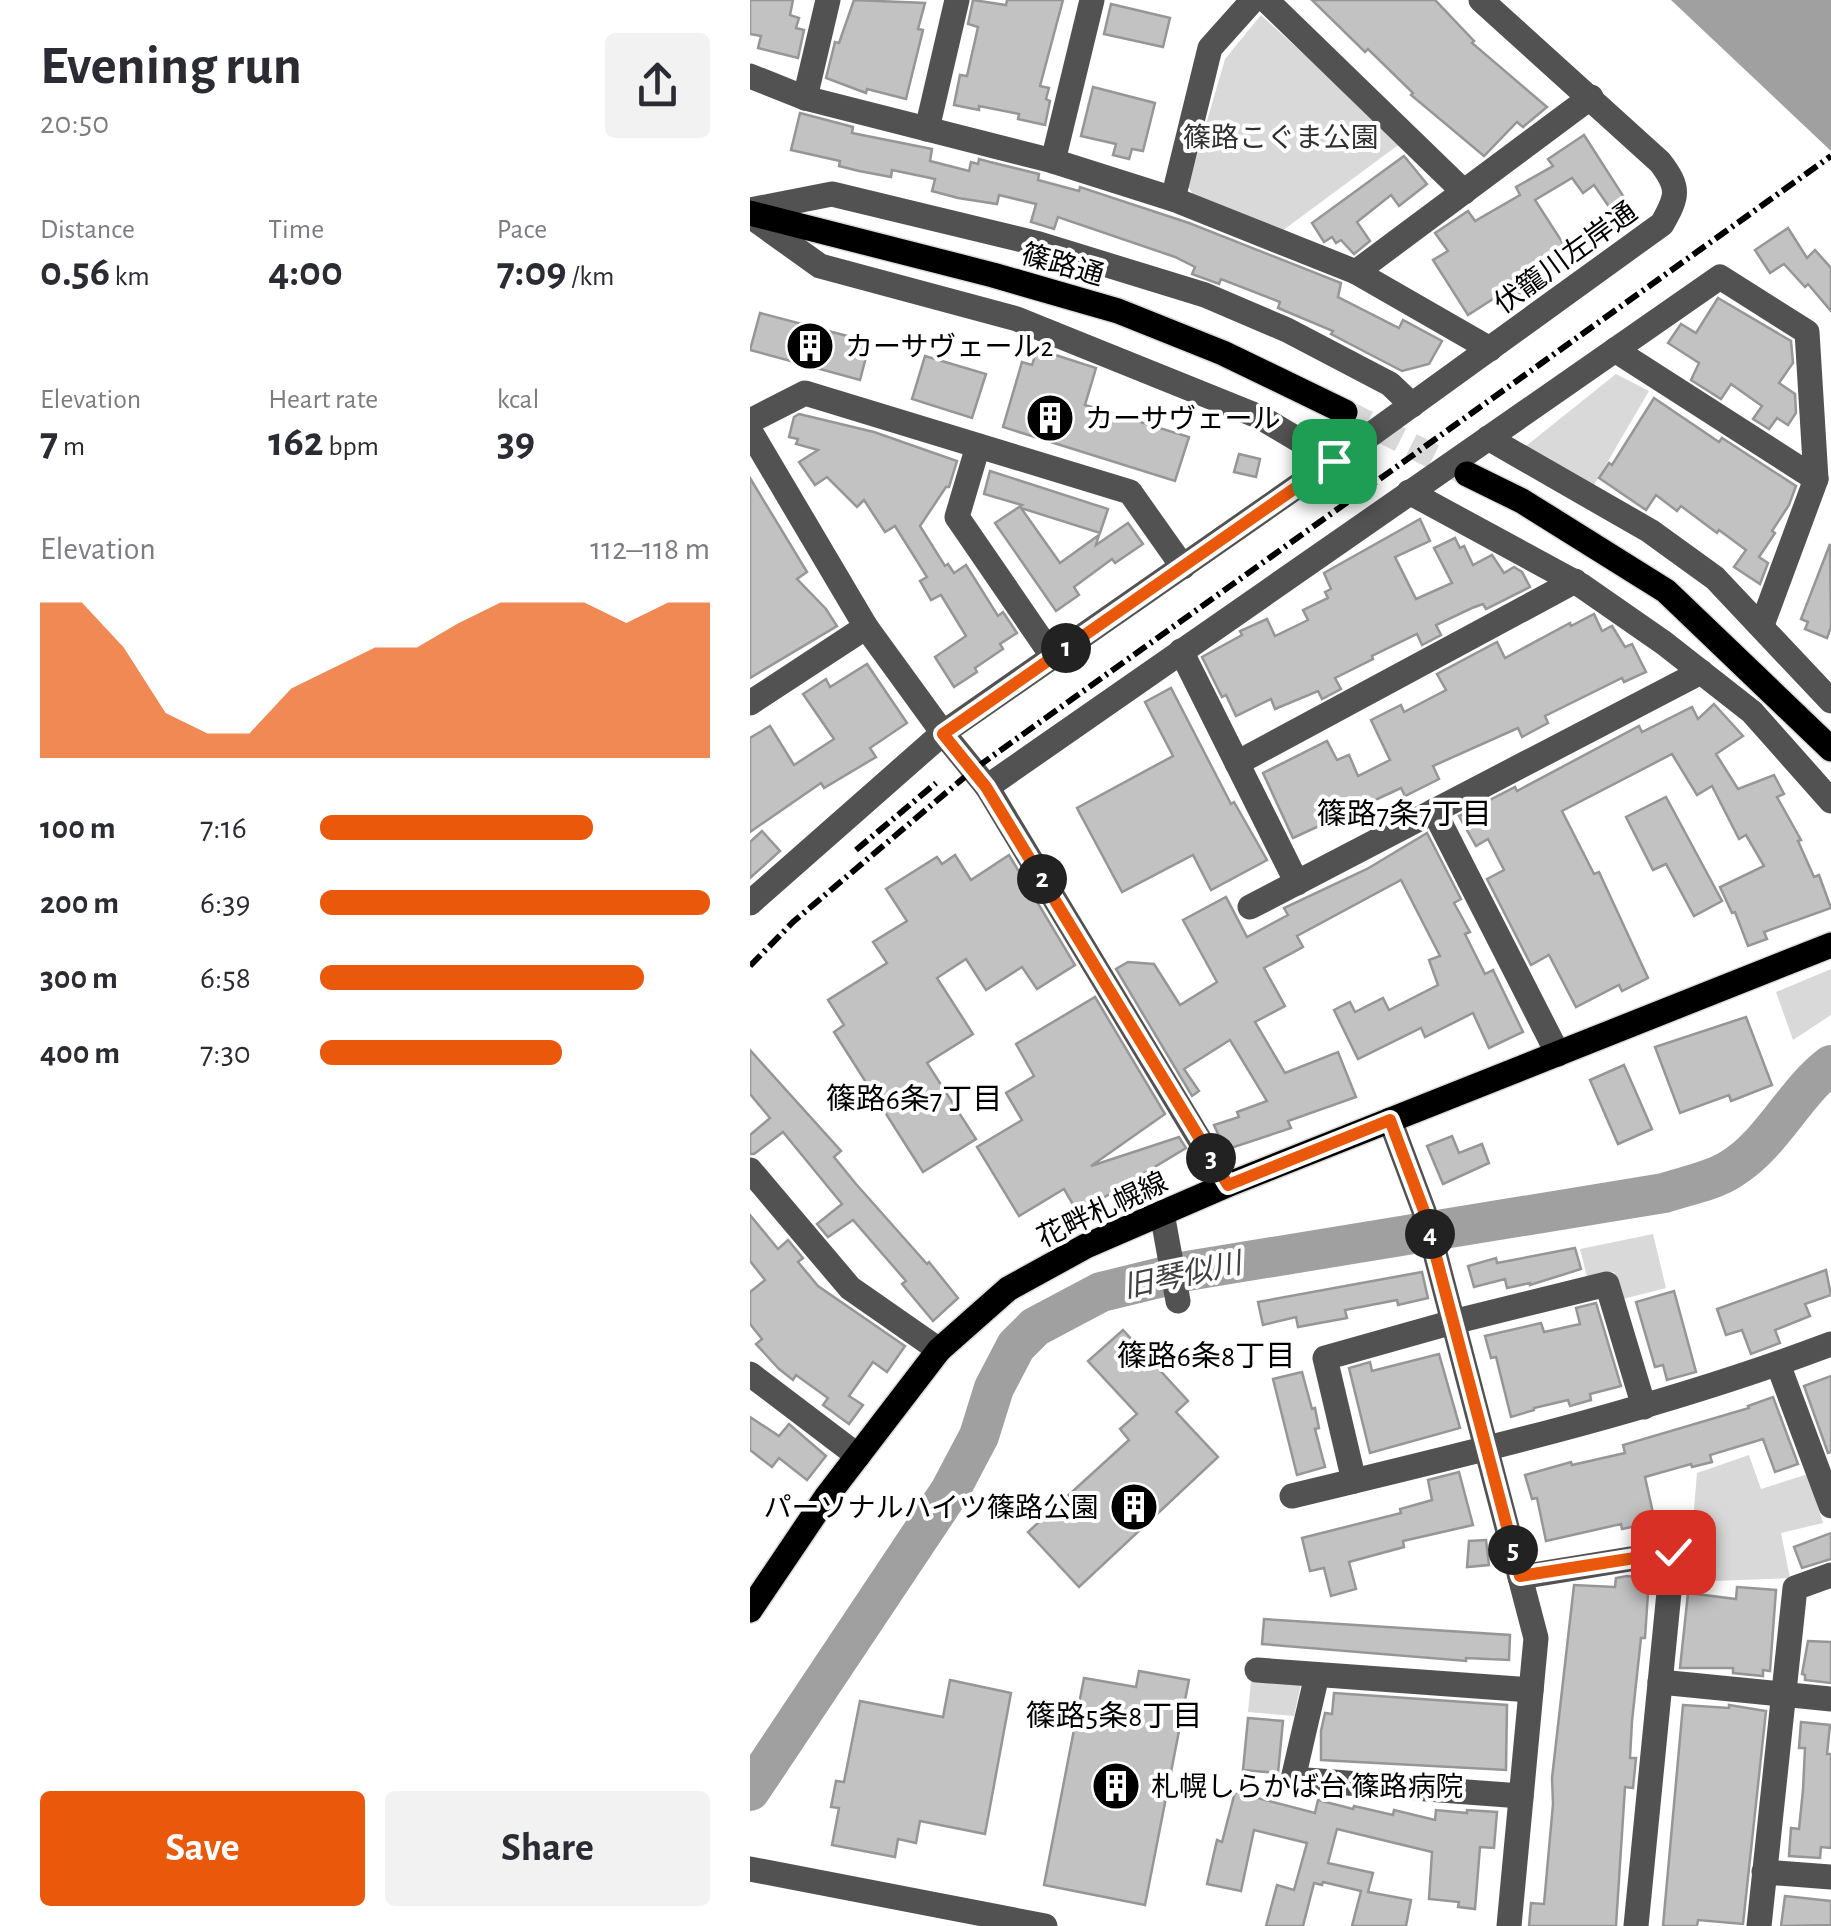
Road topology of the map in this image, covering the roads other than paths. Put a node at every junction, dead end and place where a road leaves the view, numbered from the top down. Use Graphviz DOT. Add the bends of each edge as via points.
graph roads {
  1 [pos="828,0"];
  2 [pos="957,0"];
  3 [pos="1092,0"];
  4 [pos="1252,0"];
  5 [pos="1266,0"];
  6 [pos="1481,0"];
  7 [pos="750,76"];
  8 [pos="805,98"];
  9 [pos="1592,98"];
  10 [pos="927,129"];
  11 [pos="1053,161"];
  12 [pos="1464,192"];
  13 [pos="1173,199"];
  14 [pos="750,213"];
  15 [pos="1356,272"];
  16 [pos="1490,350"];
  17 [pos="1615,350"];
  18 [pos="1412,405"];
  19 [pos="1345,412"];
  20 [pos="750,421"];
  21 [pos="750,431"];
  22 [pos="1488,438"];
  23 [pos="978,446"];
  24 [pos="1341,456"];
  25 [pos="1467,474"];
  26 [pos="1816,479"];
  27 [pos="1409,492"];
  28 [pos="1182,567"];
  29 [pos="1575,582"];
  30 [pos="1762,625"];
  31 [pos="866,628"];
  32 [pos="1181,651"];
  33 [pos="1053,657"];
  34 [pos="1700,672"];
  35 [pos="1831,700"];
  36 [pos="750,703"];
  37 [pos="943,734"];
  38 [pos="1831,749"];
  39 [pos="1237,764"];
  40 [pos="986,787"];
  41 [pos="1831,801"];
  42 [pos="1434,812"];
  43 [pos="1297,883"];
  44 [pos="750,903"];
  45 [pos="1250,907"];
  46 [pos="1831,945"];
  47 [pos="1558,1054"];
  48 [pos="1390,1120"];
  49 [pos="750,1170"];
  50 [pos="1228,1185"];
  51 [pos="1162,1212"];
  52 [pos="1178,1301"];
  53 [pos="1453,1322"];
  54 [pos="1831,1344"];
  55 [pos="939,1350"];
  56 [pos="1778,1364"];
  57 [pos="750,1374"];
  58 [pos="1644,1407"];
  59 [pos="1486,1449"];
  60 [pos="858,1456"];
  61 [pos="1354,1481"];
  62 [pos="1292,1496"];
  63 [pos="1831,1506"];
  64 [pos="1831,1575"];
  65 [pos="1520,1576"];
  66 [pos="750,1610"];
  67 [pos="1257,1670"];
  68 [pos="1318,1676"];
  69 [pos="1660,1682"];
  70 [pos="1531,1690"];
  71 [pos="1783,1694"];
  72 [pos="1831,1699"];
  73 [pos="1521,1796"];
  74 [pos="755,1870"];
  75 [pos="1764,1872"];
  76 [pos="1831,1877"];
  77 [pos="1045,1926"];
  78 [pos="1508,1926"];
  79 [pos="1636,1926"];
  80 [pos="1759,1926"];
  1 -- 8 [label="street"];
  2 -- 10 [label="street"];
  3 -- 11 [label="street"];
  4 -- 13 [label="street" via="1210,48"];
  5 -- 12 [label="street"];
  6 -- 9 [label="street, 伏籠川左岸通"];
  7 -- 8 [label="street"];
  8 -- 10 [label="street"];
  9 -- 12 [label="street"];
  9 -- 16 [label="street, 伏籠川左岸通" via="1660,162 1675,181 1675,202 1662,224"];
  10 -- 11 [label="street"];
  11 -- 13 [label="street"];
  12 -- 15 [label="street"];
  13 -- 15 [label="street"];
  14 -- 18 [label="street" via="832,194 1040,244 1205,295 1287,330 1390,384"];
  14 -- 19 [label="main road, 篠路通" via="1118,312"];
  14 -- 24 [label="street" via="820,266 1017,318"];
  15 -- 16 [label="street"];
  16 -- 18 [label="street, 伏籠川左岸通"];
  17 -- 22 [label="street"];
  17 -- 26 [label="street"];
  17 -- 26 [label="street" via="1720,277 1806,332"];
  18 -- 24 [label="street, 伏籠川左岸通"];
  20 -- 23 [label="street" via="805,393"];
  21 -- 31 [label="street"];
  22 -- 27 [label="street"];
  22 -- 30 [label="street" via="1650,531 1715,578"];
  23 -- 28 [label="street" via="1130,492"];
  23 -- 33 [label="street" via="957,517"];
  24 -- 28 [label="street, 伏籠川左岸通"];
  25 -- 38 [label="main road" via="1666,592"];
  26 -- 30 [label="street"];
  27 -- 29 [label="street"];
  27 -- 32 [label="street"];
  28 -- 33 [label="street, 伏籠川左岸通"];
  29 -- 34 [label="street"];
  29 -- 39 [label="street"];
  30 -- 35 [label="street"];
  31 -- 36 [label="street"];
  31 -- 37 [label="street"];
  32 -- 39 [label="street"];
  32 -- 40 [label="street"];
  33 -- 37 [label="street, 伏籠川左岸通"];
  34 -- 41 [label="street" via="1752,712"];
  34 -- 42 [label="street"];
  37 -- 40 [label="street"];
  37 -- 44 [label="street, 伏籠川左岸通"];
  39 -- 43 [label="street"];
  40 -- 50 [label="street"];
  42 -- 43 [label="street"];
  42 -- 47 [label="street"];
  43 -- 45 [label="street"];
  46 -- 47 [label="main road, 花畔札幌線"];
  47 -- 48 [label="main road, 花畔札幌線"];
  48 -- 50 [label="main road, 花畔札幌線"];
  48 -- 53 [label="street" via="1424,1211"];
  49 -- 55 [label="street" via="850,1288"];
  50 -- 51 [label="main road, 花畔札幌線"];
  51 -- 52 [label="street"];
  51 -- 55 [label="main road, 花畔札幌線" via="1008,1289"];
  53 -- 58 [label="street" via="1608,1284"];
  53 -- 59 [label="street"];
  53 -- 61 [label="street" via="1325,1358"];
  54 -- 56 [label="street"];
  55 -- 60 [label="main road, 花畔札幌線"];
  56 -- 58 [label="street"];
  56 -- 63 [label="street"];
  57 -- 60 [label="street"];
  58 -- 59 [label="street"];
  59 -- 61 [label="street"];
  59 -- 65 [label="street"];
  60 -- 66 [label="main road, 花畔札幌線"];
  61 -- 62 [label="street"];
  64 -- 71 [label="street" via="1795,1588"];
  65 -- 69 [label="street" via="1673,1552"];
  65 -- 70 [label="street" via="1536,1638"];
  67 -- 68 [label="street"];
  68 -- 70 [label="street"];
  68 -- 73 [label="street" via="1294,1779"];
  69 -- 71 [label="street"];
  69 -- 79 [label="street"];
  70 -- 73 [label="street"];
  71 -- 72 [label="street"];
  71 -- 75 [label="street"];
  73 -- 78 [label="street"];
  74 -- 77 [label="street"];
  75 -- 76 [label="street"];
  75 -- 80 [label="street"];
}
